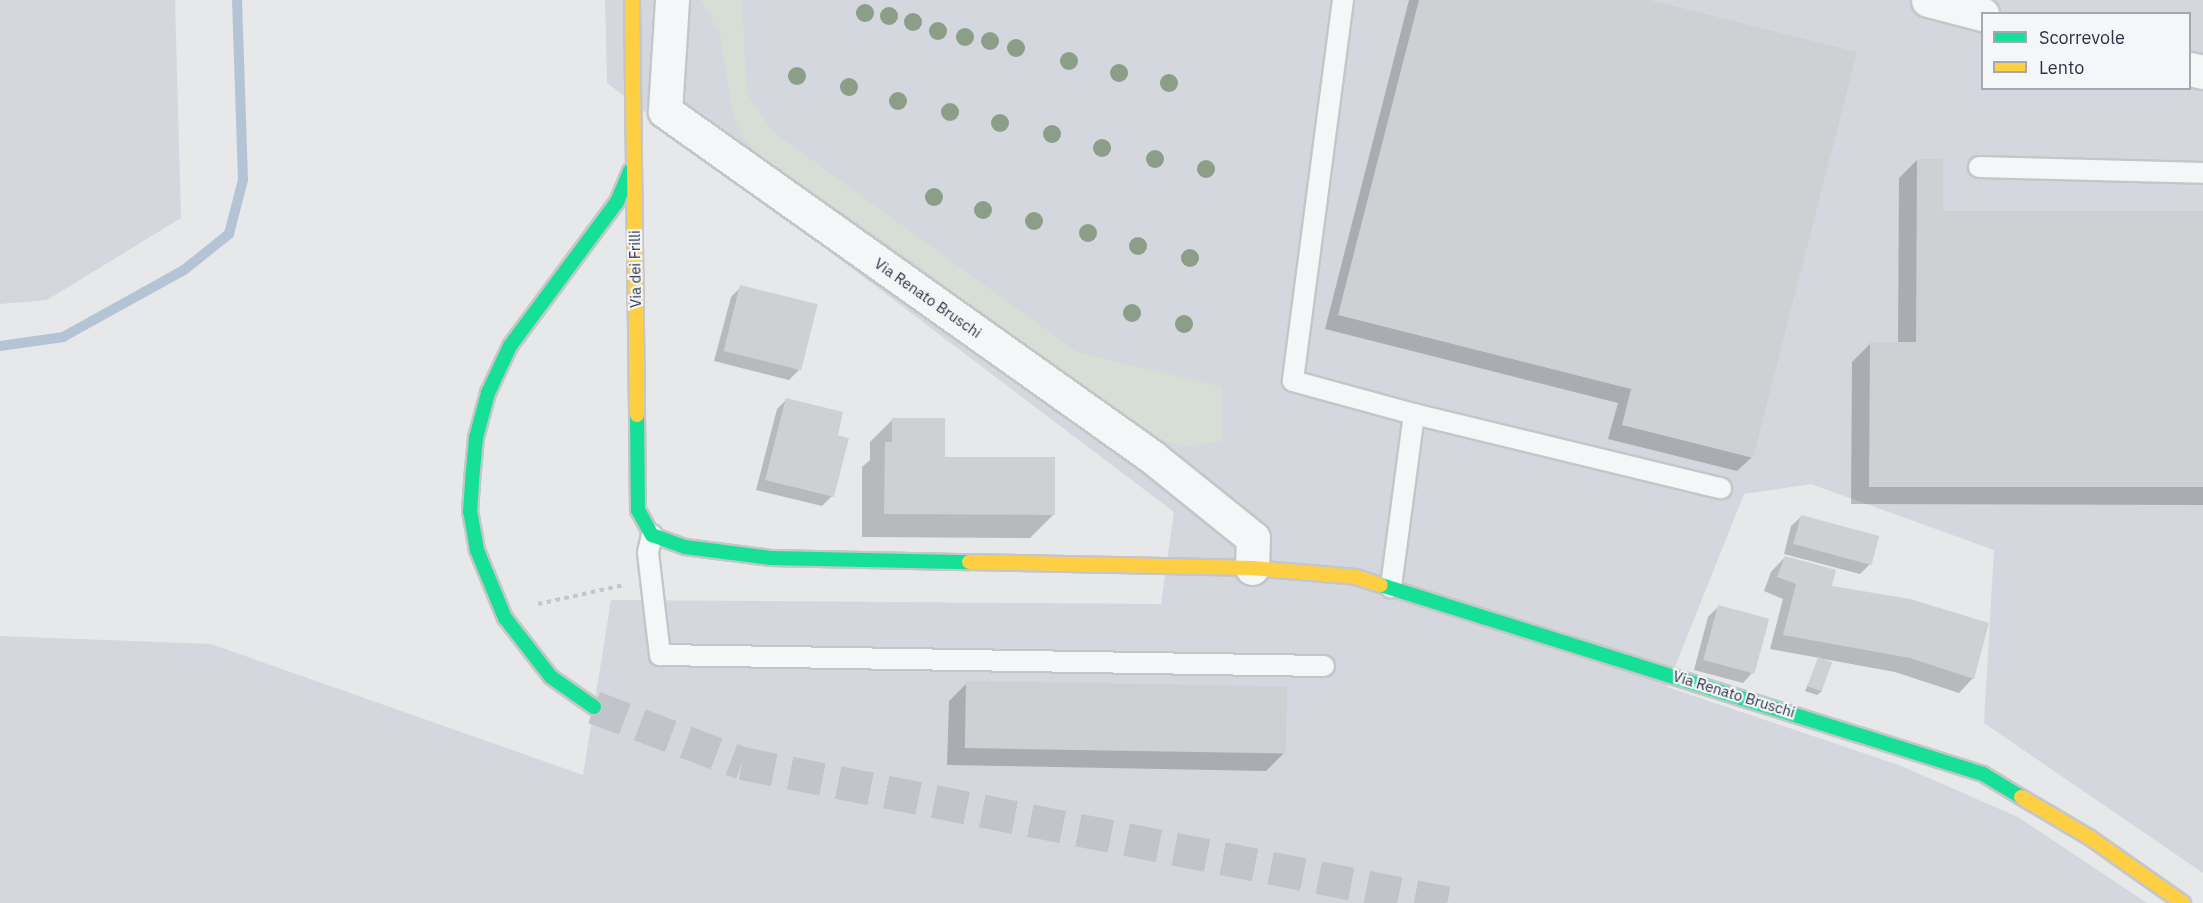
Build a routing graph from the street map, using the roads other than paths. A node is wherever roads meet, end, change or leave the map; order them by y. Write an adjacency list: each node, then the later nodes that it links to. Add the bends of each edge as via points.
1 (632, 0): 6 (street, Via dei Frilli)
2 (672, 0): 12 (street, Via Renato Bruschi, via 665,111 1151,456 1253,538)
3 (1343, 0): 9 (lane, via 1293,381)
4 (1929, 0): 5 (street)
5 (1981, 13)
6 (632, 154): 11 (street, Via dei Frilli, via 638,510); 15 (street, via 629,174 617,202 510,346 488,393 476,438 472,481 470,512 477,550 505,618 551,677)
7 (1979, 167): 8 (lane)
8 (2203, 173)
9 (1414, 414): 10 (lane); 13 (lane)
10 (1721, 488)
11 (651, 535): 12 (street, Via Renato Bruschi, via 685,547 771,558); 14 (lane, via 648,553 660,655)
12 (1252, 568): 13 (street, Via Renato Bruschi, via 1356,578)
13 (1391, 587): 16 (street, Via Renato Bruschi, via 1983,774 2020,792)
14 (1324, 666)
15 (594, 707)
16 (2183, 903)

